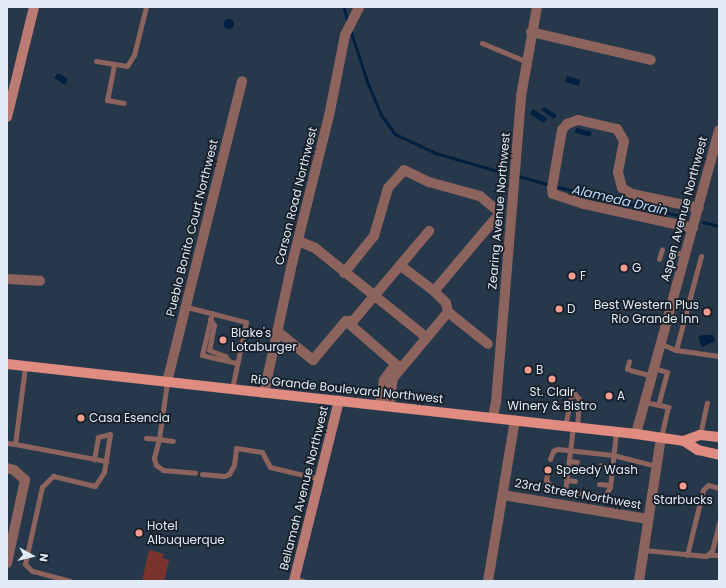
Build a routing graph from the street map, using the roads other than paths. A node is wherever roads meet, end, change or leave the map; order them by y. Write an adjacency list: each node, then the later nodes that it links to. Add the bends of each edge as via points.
1 (34, 7): 13 (street)
2 (146, 7): 10 (lane, via 134,55 127,66)
3 (537, 7): 5 (street, Zearing Avenue Northwest)
4 (357, 8): 18 (street, Carson Road Northwest, via 345,35 330,116)
5 (531, 32): 7 (street); 9 (street, Zearing Avenue Northwest)
6 (482, 43): 9 (lane)
7 (651, 60)
8 (96, 61): 10 (lane)
9 (525, 61): 55 (street, Zearing Avenue Northwest)
10 (114, 66): 12 (lane, via 107,100)
11 (242, 81): 30 (street, Pueblo Bonito Court Northwest)
12 (124, 104)
13 (7, 117)
14 (719, 130): 15 (street, Aspen Avenue Northwest)
15 (699, 208): 16 (street, Aspen Avenue Northwest); 16 (street, via 632,194 622,188 618,172 624,141 617,129 578,120 571,122 562,130 553,194 584,204)
16 (693, 228): 21 (street, Aspen Avenue Northwest)
17 (429, 231): 24 (street)
18 (298, 241): 25 (street, via 310,244); 34 (street, Carson Road Northwest)
19 (662, 249): 23 (lane)
20 (675, 252): 21 (lane)
21 (686, 255): 37 (street, Aspen Avenue Northwest)
22 (701, 256): 38 (lane)
23 (659, 259)
24 (401, 266): 28 (street); 29 (street)
25 (344, 273): 28 (street, via 374,236 388,188 404,170 429,182 480,196 500,213); 29 (street)
26 (7, 279): 27 (street)
27 (40, 281)
28 (434, 291): 31 (street, via 446,302)
29 (376, 296): 33 (street, via 354,321); 35 (street)
30 (187, 307): 32 (lane); 47 (street, Pueblo Bonito Court Northwest)
31 (448, 312): 35 (street); 36 (street)
32 (211, 316): 40 (lane, via 214,325 209,350 225,356); 40 (lane, via 202,355); 42 (lane, via 246,322)
33 (346, 321): 34 (street, via 313,360); 44 (street)
34 (278, 332): 49 (street, Carson Road Northwest)
35 (426, 337): 44 (street)
36 (488, 344)
37 (661, 344): 38 (lane); 46 (street, Aspen Avenue Northwest)
38 (676, 350): 39 (lane)
39 (719, 356)
40 (229, 361): 42 (lane)
41 (630, 361): 46 (lane, via 628,370)
42 (237, 363): 48 (lane)
43 (7, 364): 45 (main road, Rio Grande Boulevard Northwest)
44 (398, 366): 54 (street, via 384,380)
45 (25, 367): 47 (main road, Rio Grande Boulevard Northwest); 68 (lane)
46 (653, 372): 51 (street, Aspen Avenue Northwest); 53 (lane, via 667,372)
47 (167, 382): 48 (main road, Rio Grande Boulevard Northwest); 64 (lane)
48 (232, 389): 49 (main road, Rio Grande Boulevard Northwest)
49 (264, 393): 50 (main road, Rio Grande Boulevard Northwest)
50 (339, 401): 54 (main road, Rio Grande Boulevard Northwest); 84 (street, Bellamah Avenue Northwest)
51 (645, 402): 53 (lane); 59 (street, Aspen Avenue Northwest)
52 (707, 403): 60 (lane)
53 (658, 405): 62 (lane, via 668,407)
54 (385, 406): 55 (main road, Rio Grande Boulevard Northwest)
55 (493, 417): 56 (main road, Rio Grande Boulevard Northwest)
56 (515, 420): 57 (main road, Rio Grande Boulevard Northwest); 91 (street)
57 (572, 427): 57 (lane, via 579,399 575,394 571,397); 58 (main road, Rio Grande Boulevard Northwest); 69 (lane)
58 (616, 432): 59 (main road, Rio Grande Boulevard Northwest); 70 (lane)
59 (636, 434): 62 (main road, Rio Grande Boulevard Northwest)
60 (700, 435): 63 (main road, Rio Grande Boulevard Northwest); 66 (main road, Rio Grande Boulevard Northwest)
61 (146, 438): 64 (lane)
62 (661, 438): 66 (main road, Rio Grande Boulevard Northwest); 79 (street)
63 (719, 438)
64 (159, 440): 65 (lane); 81 (lane, via 154,458 156,465 163,470)
65 (173, 441)
66 (684, 441): 71 (main road, Rio Grande Boulevard Northwest, via 698,450)
67 (7, 443): 68 (lane)
68 (15, 444): 73 (lane)
69 (571, 450): 70 (lane); 72 (lane, via 553,451); 75 (lane)
70 (613, 455): 78 (lane); 79 (lane)
71 (719, 455)
72 (550, 459)
73 (94, 460): 74 (lane); 74 (lane, via 98,437 110,434)
74 (106, 461): 100 (lane, via 104,472 95,486 53,476 42,487 25,564 32,571)
75 (569, 461): 76 (lane); 85 (lane)
76 (577, 462)
77 (601, 465): 78 (lane)
78 (612, 466): 88 (lane)
79 (656, 466): 92 (street)
80 (7, 468): 98 (street, via 14,470 25,480)
81 (195, 473)
82 (202, 474): 84 (lane, via 229,474 234,464 236,448 262,452 270,467)
83 (547, 475): 90 (lane, via 549,487)
84 (320, 479): 99 (street, Bellamah Avenue Northwest)
85 (567, 480): 86 (lane); 90 (lane)
86 (575, 482)
87 (599, 484): 88 (lane)
88 (610, 484): 90 (lane, via 606,494 602,496)
89 (719, 488): 95 (lane, via 708,485 703,490)
90 (565, 491)
91 (503, 495): 92 (street, 23rd Street Northwest); 101 (street)
92 (648, 519): 94 (street)
93 (719, 523): 96 (lane)
94 (644, 550): 95 (lane); 102 (street)
95 (687, 555): 96 (lane)
96 (710, 555): 97 (lane)
97 (719, 555)
98 (7, 563)
99 (297, 580)
100 (70, 581)
101 (488, 581)
102 (639, 581)

